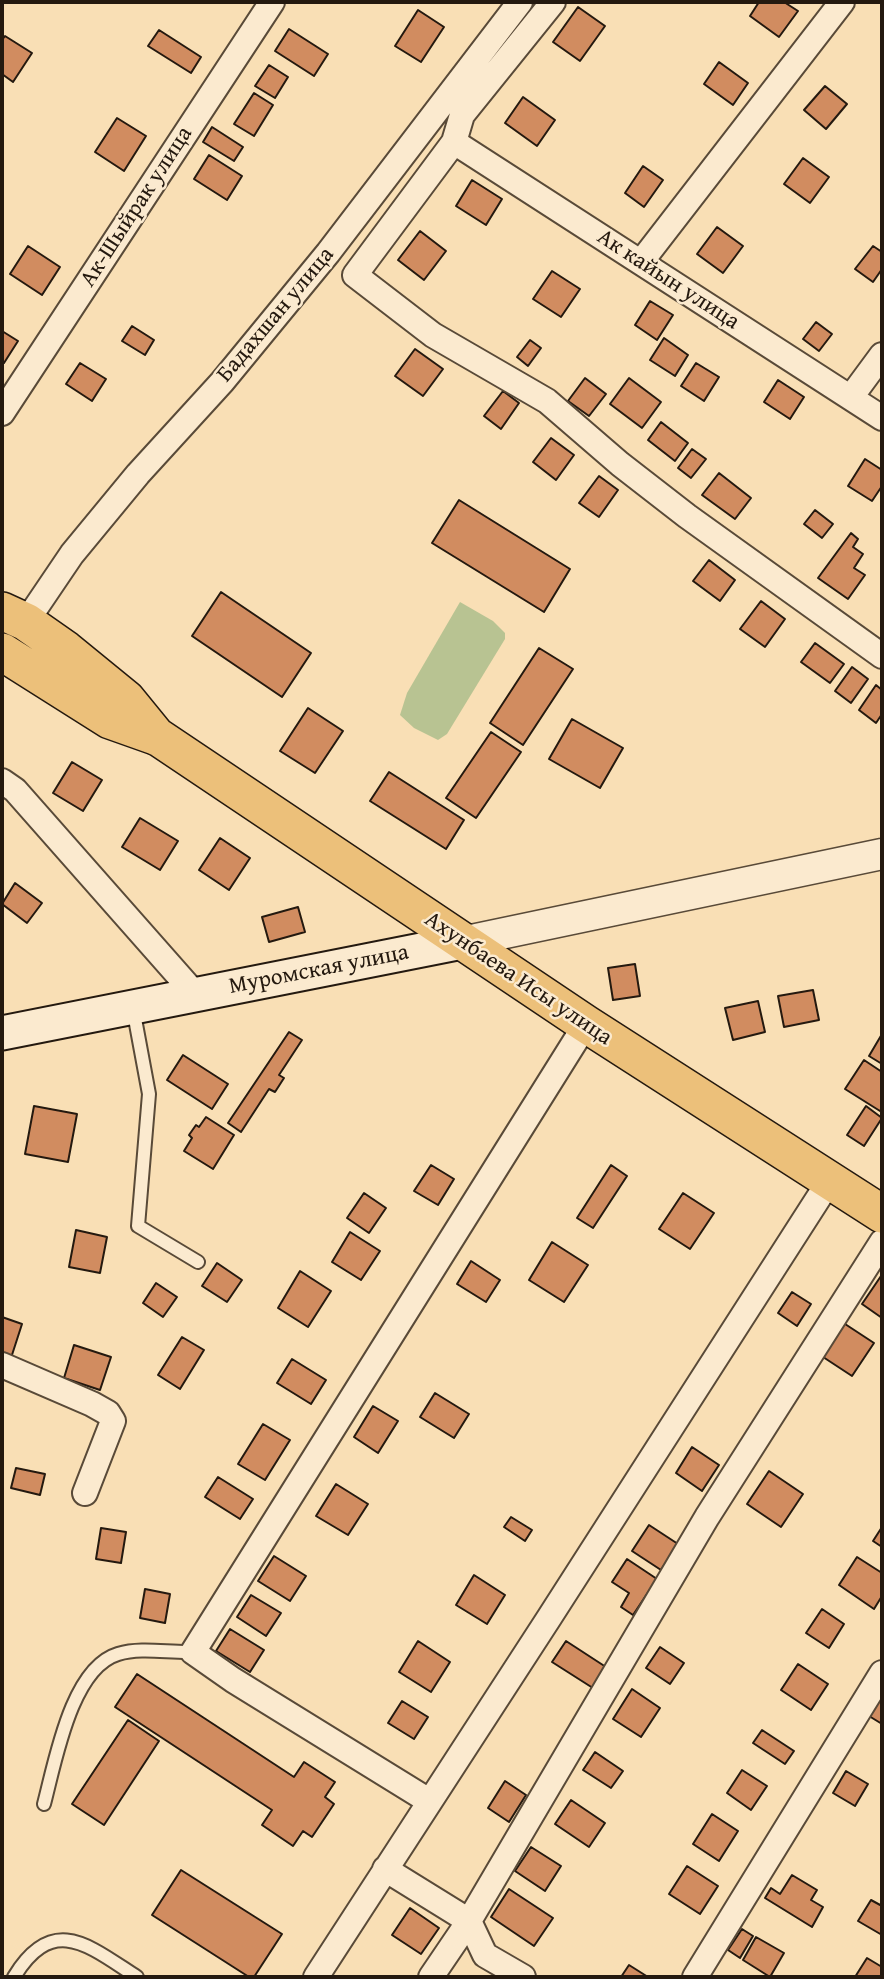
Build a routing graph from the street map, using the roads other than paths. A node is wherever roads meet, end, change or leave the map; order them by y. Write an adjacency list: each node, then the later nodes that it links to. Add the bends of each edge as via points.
1 (272, 2): 9 (street, Ак-Шыйрак улица)
2 (520, 2): 11 (street, Бадахшан улица, via 328,253 222,382)
3 (553, 2): 5 (street, via 462,115)
4 (842, 2): 6 (street)
5 (454, 142): 6 (street, Ак кайын улица); 13 (street, via 355,275 433,335 547,401 687,516)
6 (641, 262): 8 (street, Ак кайын улица)
7 (882, 355): 8 (street)
8 (850, 397): 10 (street, Ак кайын улица)
9 (2, 413)
10 (882, 418)
11 (14, 617): 14 (main road, Ахунбаева Исы улица, via 66,650 127,699)
12 (2, 652): 14 (main road, Ахунбаева Исы улица, via 110,720)
13 (882, 656)
14 (158, 737): 17 (main road, Ахунбаева Исы улица)
15 (2, 781): 18 (street, via 15,790)
16 (882, 854): 17 (street, Муромская улица)
17 (462, 942): 18 (main road, Муромская улица); 20 (main road, Ахунбаева Исы улица)
18 (195, 995): 19 (main road, Муромская улица)
19 (133, 1007): 21 (main road, Муромская улица); 25 (lane, via 149,1094 138,1226)
20 (586, 1024): 22 (main road, Ахунбаева Исы улица); 28 (street)
21 (2, 1033)
22 (830, 1180): 23 (main road, Ахунбаева Исы улица); 30 (street)
23 (882, 1214)
24 (882, 1242): 33 (street, via 707,1517)
25 (198, 1262)
26 (2, 1365): 27 (street, via 108,1413 113,1421)
27 (85, 1493)
28 (193, 1652): 30 (street); 31 (lane, via 151,1650 116,1655 92,1670 67,1717)
29 (882, 1673): 39 (street)
30 (429, 1801): 32 (street)
31 (44, 1804)
32 (386, 1869): 33 (street); 36 (street)
33 (469, 1922): 37 (street); 38 (street, via 485,1955)
34 (14, 1977): 35 (lane, via 39,1947 58,1939 80,1943)
35 (137, 1977)
36 (316, 1977)
37 (431, 1977)
38 (523, 1977)
39 (695, 1977)

